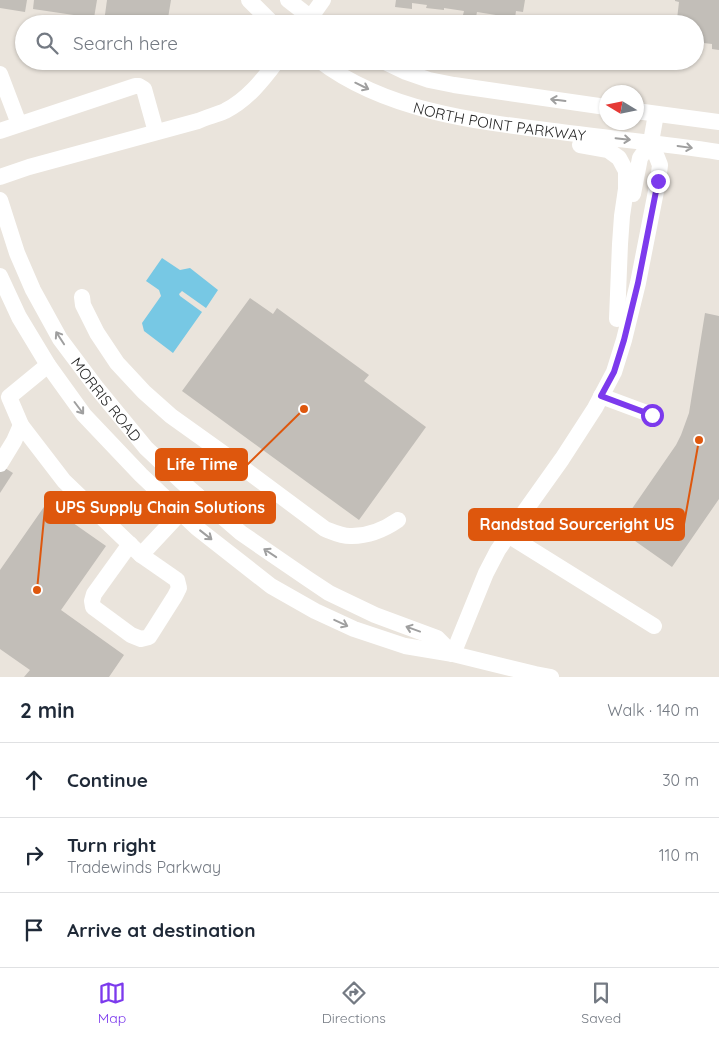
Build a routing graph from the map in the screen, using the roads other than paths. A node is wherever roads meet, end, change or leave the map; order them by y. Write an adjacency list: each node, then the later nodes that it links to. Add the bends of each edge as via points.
1 (248, 0): 4 (street)
2 (288, 0): 5 (street)
3 (323, 0): 6 (street)
4 (264, 15)
5 (304, 15)
6 (316, 15)
7 (270, 70): 18 (street, via 256,88 225,111)
8 (332, 70): 16 (street, NORTH POINT PARKWAY, one-way to 16, via 365,88 408,105)
9 (402, 70): 11 (street, NORTH POINT PARKWAY, one-way to 9, via 454,85)
10 (0, 74): 15 (street)
11 (599, 106)
12 (644, 112): 13 (street)
13 (656, 114): 14 (street); 19 (street)
14 (719, 122)
15 (19, 124): 17 (street); 18 (street, via 139,86 144,89)
16 (510, 126): 19 (street, NORTH POINT PARKWAY, one-way to 19); 25 (street, via 519,135 608,150 619,158 626,171 626,189)
17 (0, 131)
18 (156, 132): 21 (street)
19 (651, 142): 20 (street, NORTH POINT PARKWAY, one-way to 20); 25 (street, via 640,158); 27 (street, via 660,165 658,181 624,340 614,372)
20 (719, 152)
21 (0, 177)
22 (0, 200): 32 (street, MORRIS ROAD, one-way to 22, via 146,448 60,339 20,260)
23 (0, 276): 26 (street, MORRIS ROAD, via 19,317)
24 (82, 297): 34 (street, via 97,333 117,363 144,392 171,416 325,529 352,536 389,526)
25 (617, 319): 27 (street)
26 (48, 365): 28 (street); 33 (street, MORRIS ROAD, one-way to 33, via 84,414)
27 (604, 389): 29 (street); 35 (street, via 562,459)
28 (5, 394): 30 (street)
29 (652, 415)
30 (21, 425): 31 (street); 36 (street, via 64,481)
31 (0, 464)
32 (197, 495): 33 (street); 38 (street, MORRIS ROAD, one-way to 32, via 437,638 328,593 242,534)
33 (181, 513): 36 (street); 38 (street, MORRIS ROAD, one-way to 38, via 271,586 315,611 354,629 405,646)
34 (398, 520)
35 (508, 535): 37 (street); 38 (street, via 486,573)
36 (136, 550): 36 (street, via 177,580 180,588 149,637 141,639 93,608 92,601 94,594)
37 (654, 626)
38 (453, 654): 39 (street, MORRIS ROAD)
39 (551, 677)

